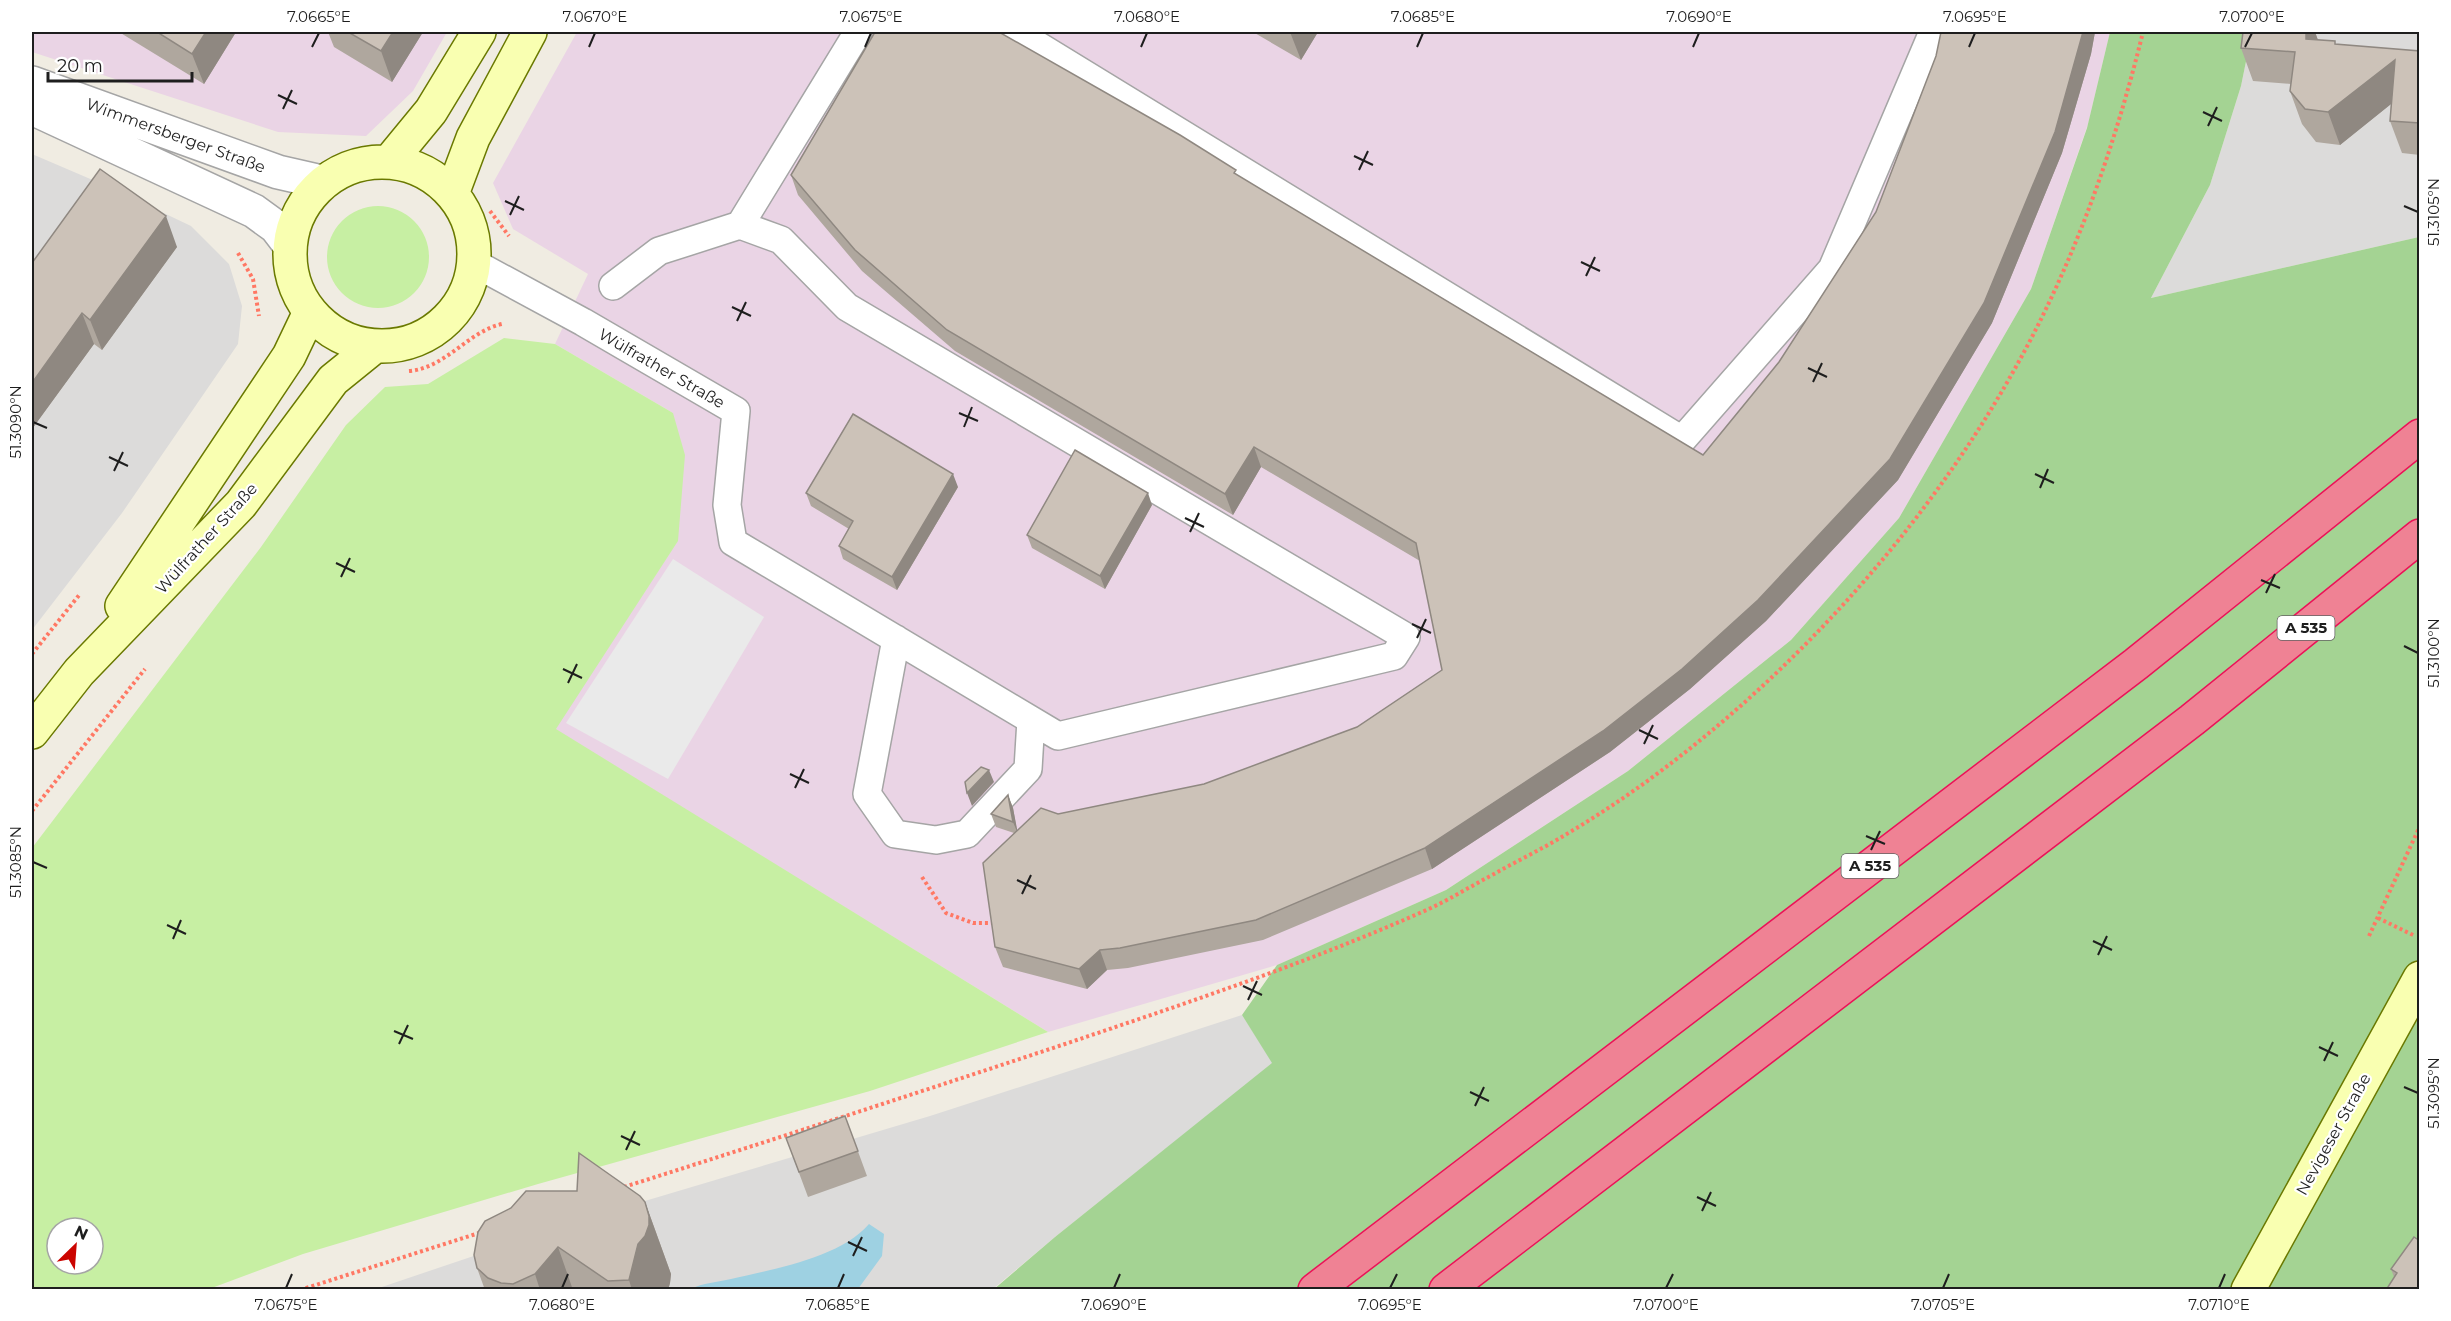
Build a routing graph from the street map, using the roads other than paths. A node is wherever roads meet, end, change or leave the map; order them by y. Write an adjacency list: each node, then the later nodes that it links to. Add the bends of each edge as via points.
1 (479, 32): 7 (main road, via 431,111)
2 (530, 32): 9 (main road, via 473,138)
3 (858, 32): 10 (lane)
4 (1016, 32): 5 (lane, via 1682,440 1832,269)
5 (1933, 32)
6 (32, 87): 8 (street, Wimmersberger Straße, via 278,172); 11 (street, Wimmersberger Straße, via 254,211 276,227)
7 (389, 162): 8 (main road, via 353,164); 9 (main road, via 425,172)
8 (322, 182): 11 (main road, via 297,210)
9 (452, 194): 12 (main road, via 472,225)
10 (740, 225): 13 (lane, via 659,251); 20 (lane, via 781,240 847,307 1406,637 1394,656 1058,736)
11 (289, 244): 14 (main road, via 291,282)
12 (474, 263): 15 (main road, via 466,297 440,326 410,344); 18 (lane, Wülfrather Straße, via 736,411 727,505 733,542)
13 (613, 286)
14 (310, 312): 15 (main road, via 338,337); 19 (main road, Wülfrather Straße, via 289,356)
15 (375, 346): 19 (main road, Wülfrather Straße, via 333,380 241,504)
16 (2420, 435): 23 (highway, A 535, via 2136,664)
17 (2420, 536): 24 (highway, A 535, via 2192,720)
18 (896, 639): 20 (lane); 20 (lane, via 867,794 895,834 936,840 967,834 1028,769)
19 (79, 672): 21 (main road, Wülfrather Straße)
20 (1031, 720)
21 (32, 732)
22 (2420, 978): 25 (main road, Nevigeser Straße)
23 (1315, 1290)
24 (1446, 1290)
25 (2248, 1290)

